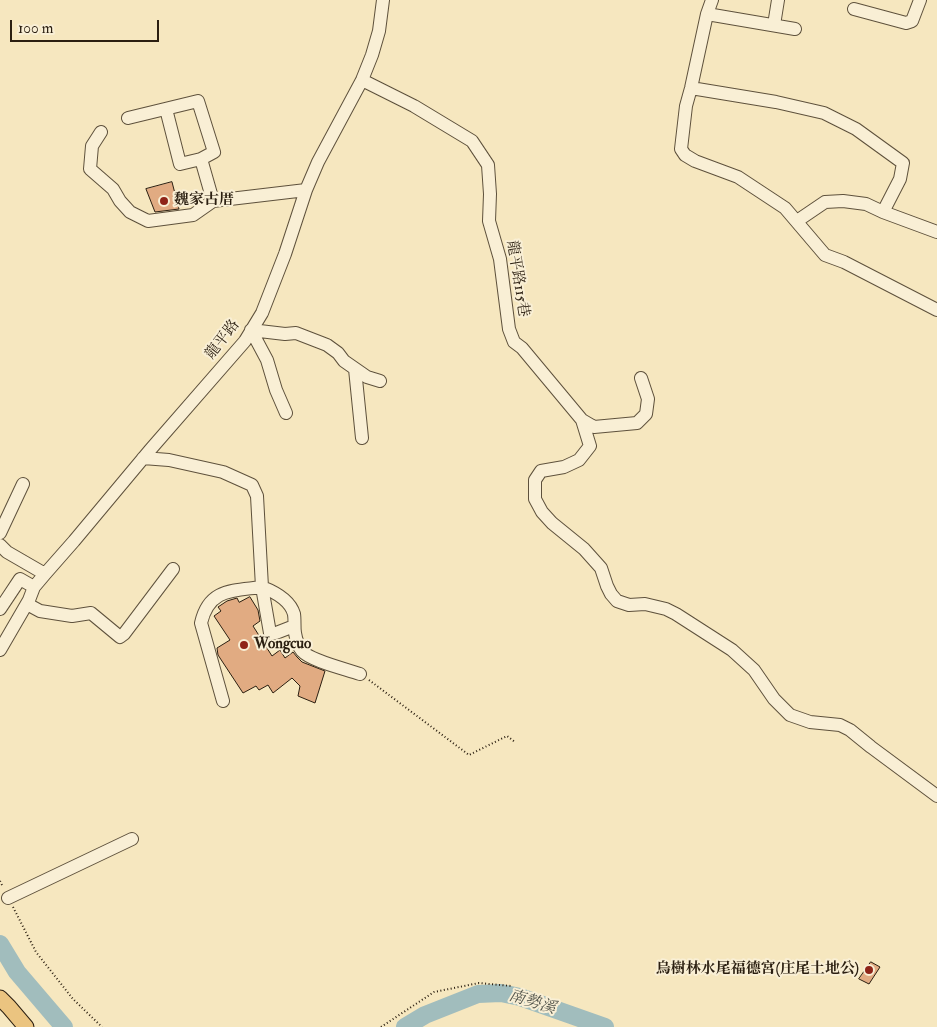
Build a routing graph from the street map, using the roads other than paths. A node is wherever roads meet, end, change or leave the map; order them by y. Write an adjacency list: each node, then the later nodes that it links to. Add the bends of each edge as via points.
1 (383, 0): 9 (street, 龍平路, via 379,31)
2 (712, 0): 6 (street)
3 (778, 0): 7 (street)
4 (920, 0): 5 (street, via 912,21 906,23)
5 (854, 9)
6 (707, 14): 7 (street); 10 (street)
7 (774, 25): 8 (street)
8 (795, 28)
9 (362, 80): 15 (street, 龍平路); 26 (street, 龍平路115巷, via 472,141 488,165 489,221 500,259 509,329 514,342)
10 (691, 88): 17 (street, via 824,113 856,129 903,163 900,179); 18 (street, via 681,149 685,155 738,177 785,208)
11 (166, 109): 12 (street); 14 (street, via 180,164); 14 (street, via 198,101 214,152)
12 (128, 118)
13 (102, 132): 16 (street, via 92,146 90,169 113,189 130,212 148,221 186,216 193,215)
14 (201, 159): 16 (street)
15 (306, 190): 16 (street); 21 (street, 龍平路, via 262,313)
16 (213, 201)
17 (883, 212): 18 (street, via 866,204 825,202); 19 (street)
18 (797, 221): 20 (street, via 825,255)
19 (937, 232)
20 (937, 310)
21 (251, 330): 22 (street, via 296,333 327,346); 25 (street, via 268,360); 28 (street, 龍平路, via 245,341)
22 (355, 369): 24 (street); 27 (street)
23 (641, 378): 26 (street, via 648,399 646,414 637,423 594,427)
24 (380, 381)
25 (286, 413)
26 (582, 420): 42 (street, via 590,446 578,460 564,467 540,470 535,480 535,499 552,523 601,568 617,601 666,608 676,614 732,650 754,670 790,715 850,730)
27 (362, 438)
28 (143, 458): 33 (street, 龍平路); 35 (street, via 169,460 223,472 252,486 257,496)
29 (23, 484): 30 (street)
30 (0, 533)
31 (0, 545): 33 (street)
32 (173, 569): 36 (street, via 120,637 91,613 72,616 40,611)
33 (45, 574): 34 (street, 龍平路)
34 (34, 587): 36 (street, 龍平路); 37 (street, via 20,579)
35 (262, 587): 38 (street, via 288,602 294,613); 38 (street, via 270,633); 41 (street, via 228,591 213,598 203,616 201,623)
36 (26, 604): 39 (street, 龍平路)
37 (0, 610)
38 (294, 626): 40 (street, via 296,640 309,657)
39 (0, 650)
40 (360, 674)
41 (224, 701)
42 (937, 796)
43 (132, 839): 44 (street)
44 (8, 898)
45 (0, 999): 46 (main road)
46 (26, 1027)

